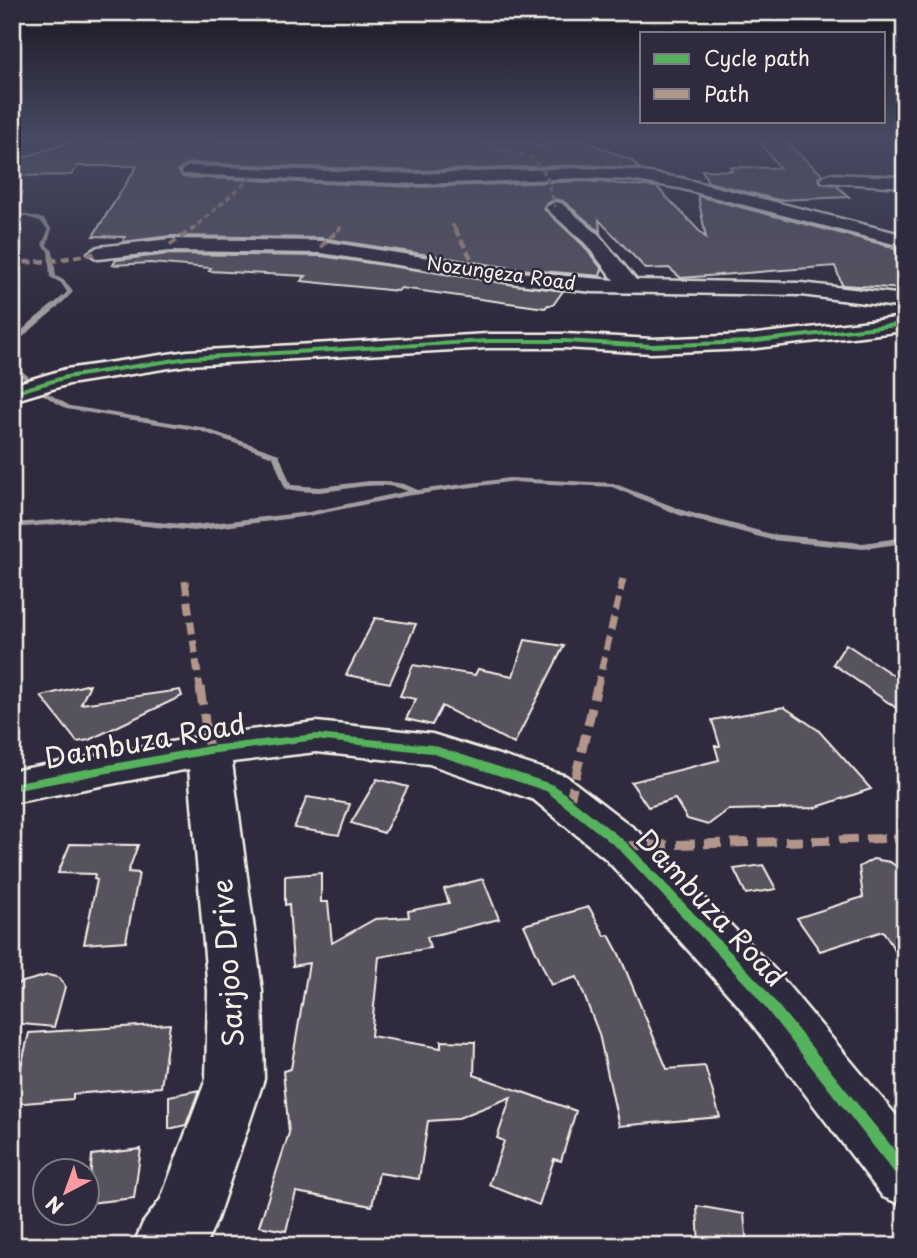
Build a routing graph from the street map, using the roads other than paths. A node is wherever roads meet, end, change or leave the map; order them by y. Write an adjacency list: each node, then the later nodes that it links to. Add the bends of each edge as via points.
1 (745, 200): 3 (street)
2 (555, 207): 5 (street, via 592,239)
3 (905, 241)
4 (97, 253): 5 (street, Nozungeza Road, via 170,245 321,247 518,278)
5 (630, 287): 6 (street, Nozungeza Road, via 801,289)
6 (905, 302)
7 (905, 324): 8 (street, via 748,342 652,346 488,341 188,358 66,377)
8 (12, 393)
9 (209, 750): 10 (street, Dambuza Road); 11 (street, Dambuza Road, via 316,737 432,749 550,788 623,846 757,987); 12 (street, Sarjoo Drive, via 235,991 235,1080 185,1219)
10 (12, 787)
11 (905, 1175)
12 (166, 1246)

